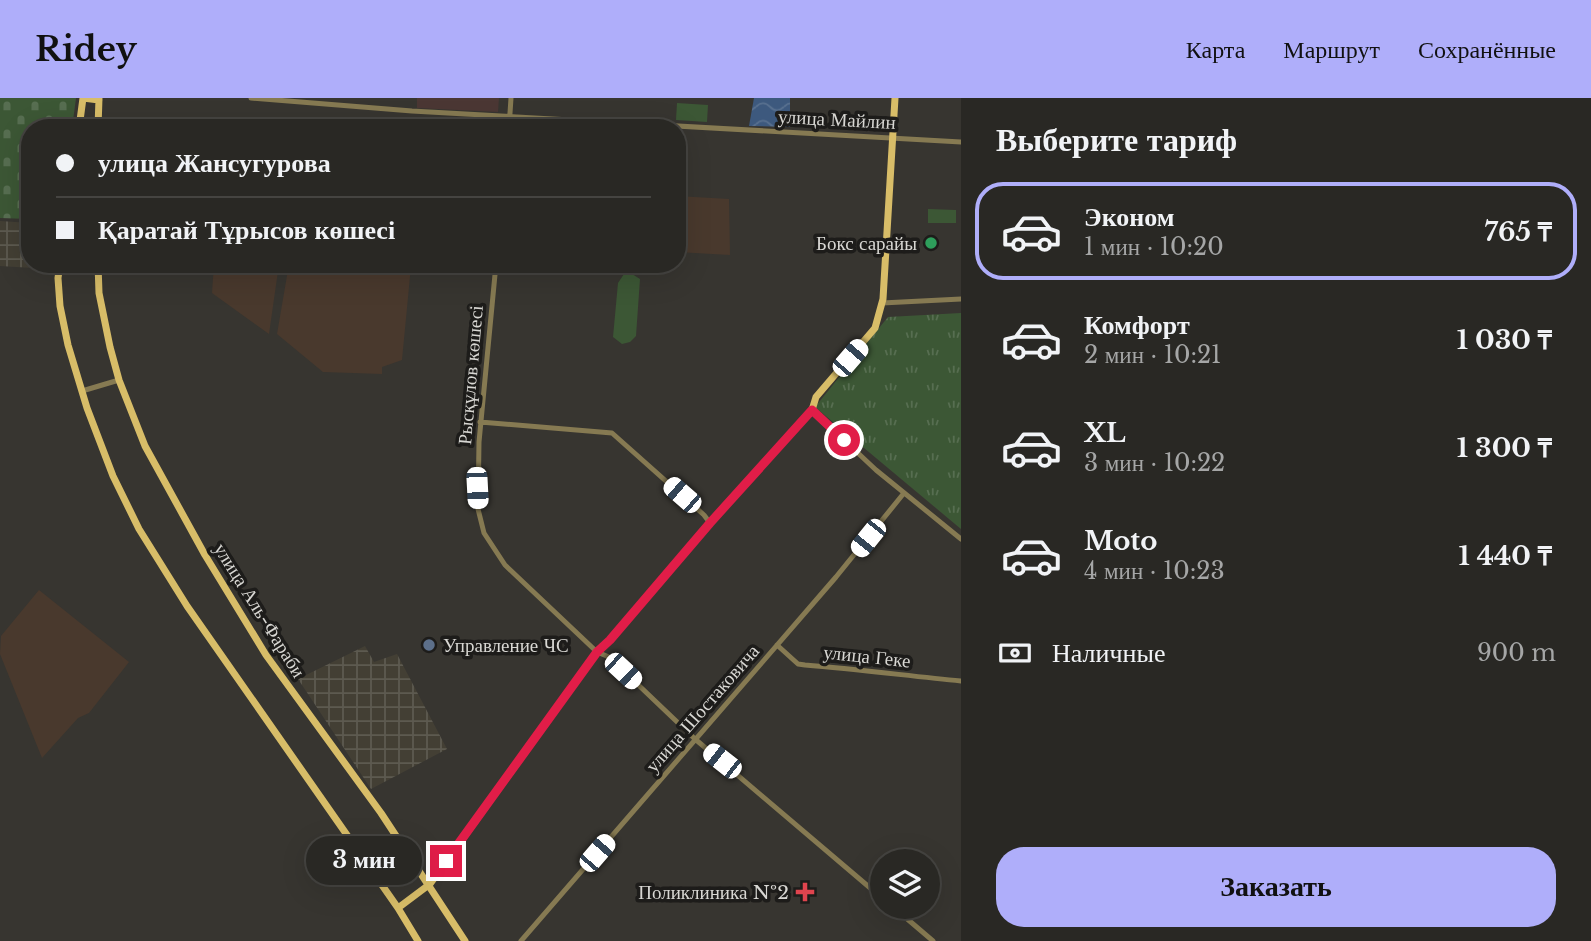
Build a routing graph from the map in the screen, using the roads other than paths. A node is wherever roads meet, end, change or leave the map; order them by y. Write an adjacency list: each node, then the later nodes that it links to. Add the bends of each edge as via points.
1 (83, 98): 5 (main road); 7 (main road)
2 (251, 98): 6 (street, улица Майлин)
3 (511, 98): 6 (street)
4 (895, 98): 12 (main road)
5 (99, 99): 8 (main road)
6 (510, 115): 9 (street); 10 (street, улица Майлин)
7 (80, 119)
8 (99, 119)
9 (510, 119)
10 (580, 119)
11 (686, 125): 12 (street, улица Майлин)
12 (893, 137): 13 (street, улица Майлин); 18 (main road)
13 (961, 142)
14 (59, 273): 20 (main road, via 60,306)
15 (98, 273): 19 (main road, улица Аль-Фараби)
16 (495, 273): 22 (street, Рысқұлов көшесі)
17 (961, 299): 18 (street)
18 (882, 303): 21 (main road, via 875,328 816,397)
19 (119, 380): 20 (street); 30 (main road, улица Аль-Фараби, via 145,446 259,643)
20 (82, 391): 32 (main road, via 113,476 139,529 187,606)
21 (812, 410): 23 (street); 24 (main road)
22 (480, 422): 24 (street, via 612,433); 27 (street, Рысқұлов көшесі, via 477,488 484,533 515,576)
23 (904, 493): 25 (street); 26 (street, улица Шостаковича)
24 (710, 523): 27 (main road)
25 (961, 539)
26 (777, 645): 28 (street, улица Геке, via 805,666); 29 (street, улица Шостаковича)
27 (597, 652): 29 (street, Рысқұлов көшесі, via 609,657); 30 (main road)
28 (961, 681)
29 (695, 739): 31 (street, Рысқұлов көшесі); 36 (street, улица Шостаковича)
30 (430, 884): 32 (main road); 35 (main road, улица Аль-Фараби)
31 (870, 888)
32 (398, 908): 34 (main road)
33 (907, 919): 37 (street)
34 (418, 941)
35 (465, 941)
36 (521, 941)
37 (933, 941)

